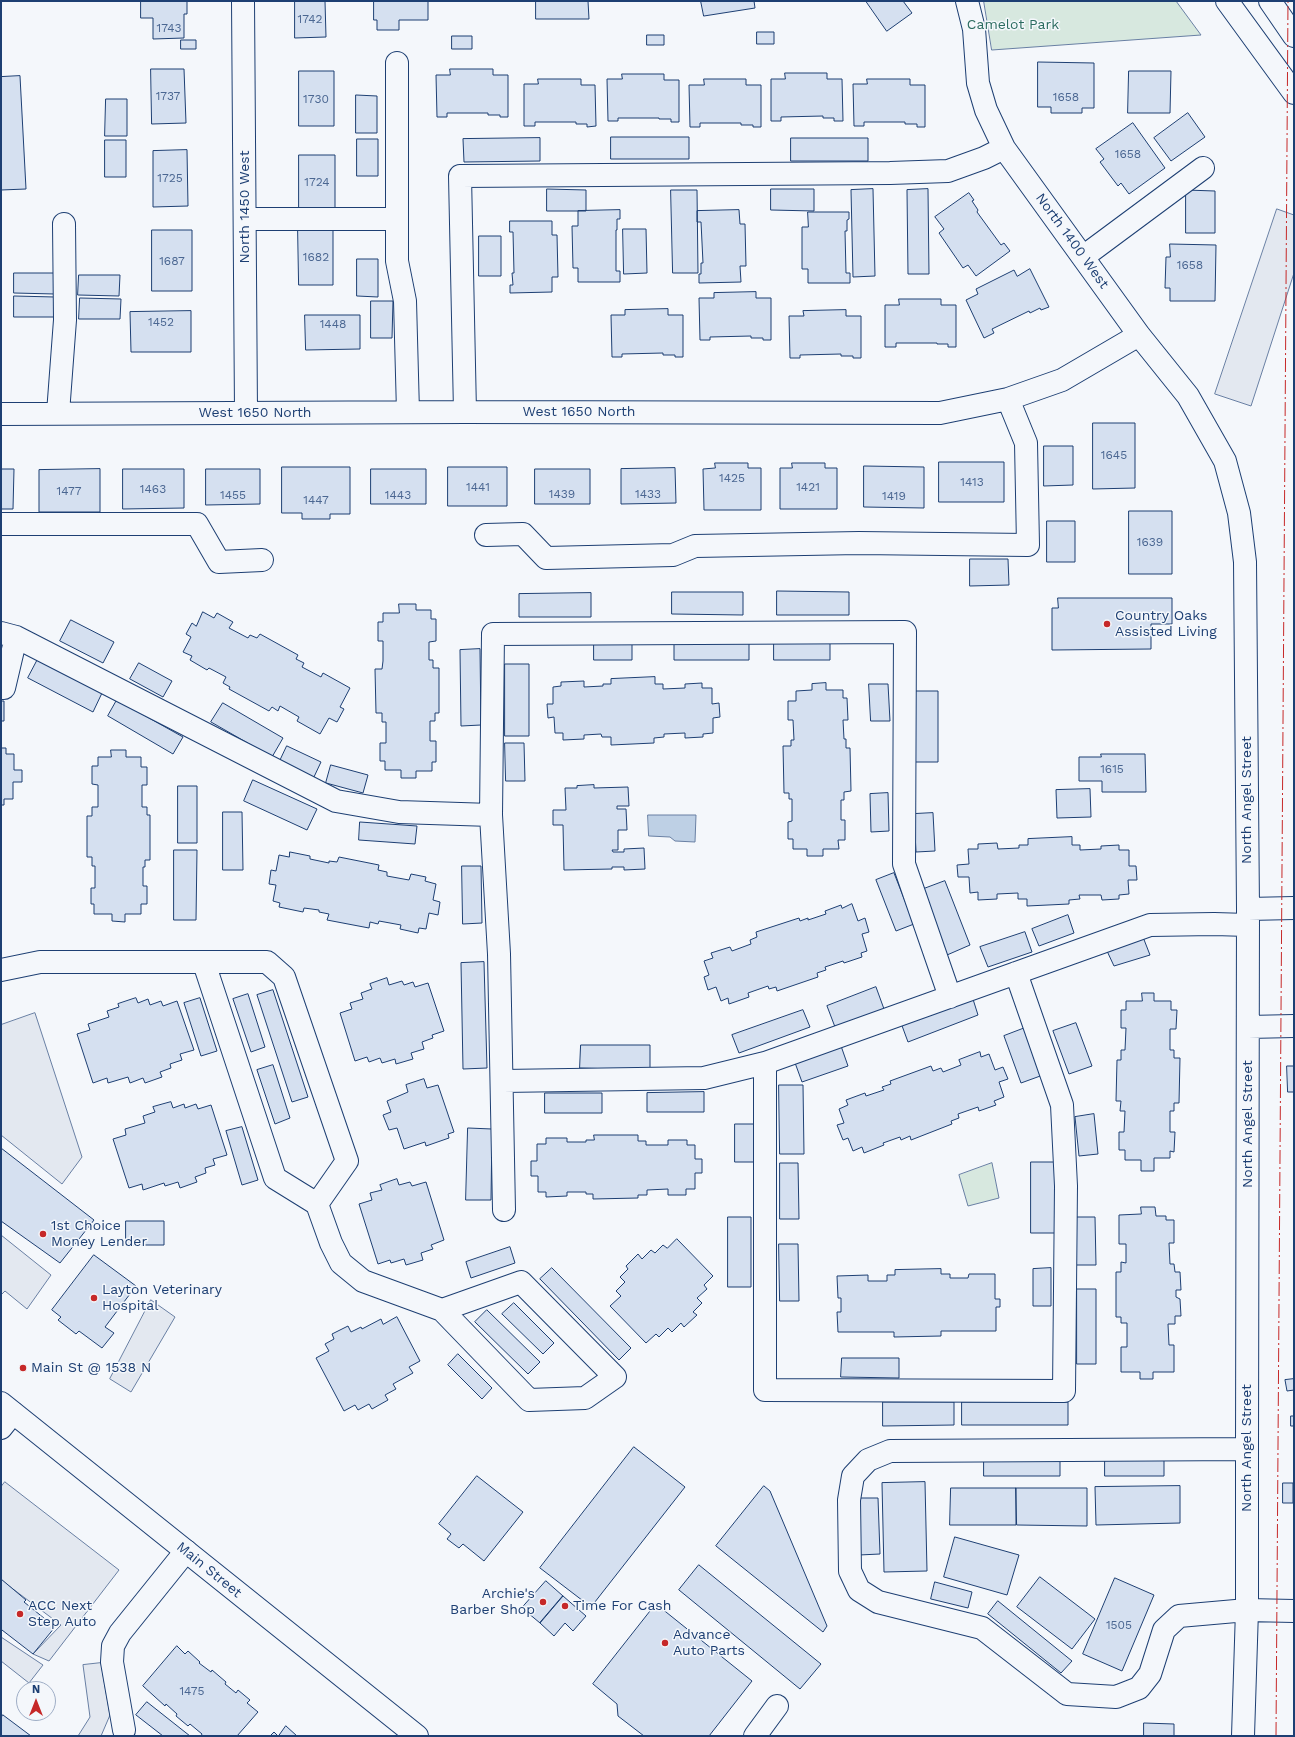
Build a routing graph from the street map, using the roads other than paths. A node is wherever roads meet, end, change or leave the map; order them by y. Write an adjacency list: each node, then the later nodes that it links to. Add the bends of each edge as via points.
1 (243, 1): 11 (main road, North 1450 West)
2 (967, 1): 8 (main road, North 1400 West, via 974,28 978,83 986,110)
3 (1227, 1): 7 (main road)
4 (1270, 1): 5 (main road)
5 (1294, 36)
6 (397, 63): 10 (main road)
7 (1294, 93)
8 (1004, 148): 13 (main road, North 1400 West); 18 (main road, via 948,171 460,176)
9 (1203, 168): 13 (main road)
10 (397, 219): 11 (main road); 17 (main road, via 397,261 405,301)
11 (246, 220): 16 (main road, North 1450 West)
12 (64, 224): 19 (main road, via 65,320)
13 (1083, 257): 14 (main road, North 1400 West)
14 (1140, 335): 15 (main road, West 1650 North, via 1062,380); 21 (main road, North 1400 West, via 1188,396)
15 (1008, 399): 18 (main road, West 1650 North, via 940,413); 23 (main road, via 1026,443 1028,545 859,543 695,546 673,555 546,558 523,534)
16 (246, 412): 17 (main road, West 1650 North); 19 (main road, West 1650 North)
17 (408, 412): 18 (main road, West 1650 North)
18 (465, 412)
19 (58, 413): 20 (main road, West 1650 North)
20 (1, 414)
21 (1226, 461): 29 (main road, North Angel Street, via 1239,513 1245,562)
22 (1, 524): 24 (main road, via 197,524 218,562)
23 (486, 535)
24 (262, 560)
25 (9, 635): 26 (main road, via 4,688); 27 (main road, via 336,801 399,812)
26 (1, 688)
27 (491, 815): 33 (main road, via 493,634 905,632 904,864); 37 (main road)
28 (1294, 908): 29 (main road)
29 (1248, 917): 32 (main road, via 1214,924 1150,925); 35 (main road, North Angel Street)
30 (204, 963): 31 (main road, via 40,962); 38 (main road, via 275,1178); 38 (main road, via 267,962 284,977 347,1161)
31 (1, 970)
32 (1016, 973): 33 (main road); 36 (main road, via 1062,1105 1066,1186 1064,1391 765,1390)
33 (950, 997): 36 (main road)
34 (1294, 1026): 35 (main road)
35 (1248, 1028): 42 (main road, North Angel Street)
36 (765, 1063): 37 (main road, via 704,1078)
37 (503, 1081): 39 (main road)
38 (317, 1204): 40 (main road, via 341,1263 363,1281)
39 (504, 1210)
40 (442, 1310): 40 (main road, via 521,1282 615,1377 585,1398 529,1400)
41 (5, 1415): 43 (main road, Main Street)
42 (1247, 1449): 44 (main road, North Angel Street); 44 (main road, via 890,1451 868,1460 853,1476 849,1500 850,1572 859,1590 878,1602 982,1628 1067,1694 1116,1697 1139,1688 1150,1674 1164,1630 1179,1616)
43 (186, 1551): 47 (main road, via 120,1633 113,1646 112,1662); 48 (main road, Main Street)
44 (1247, 1610): 45 (main road); 50 (main road, North Angel Street)
45 (1294, 1611)
46 (778, 1706): 49 (main road)
47 (124, 1730)
48 (417, 1736)
49 (755, 1736)
50 (1243, 1736)

